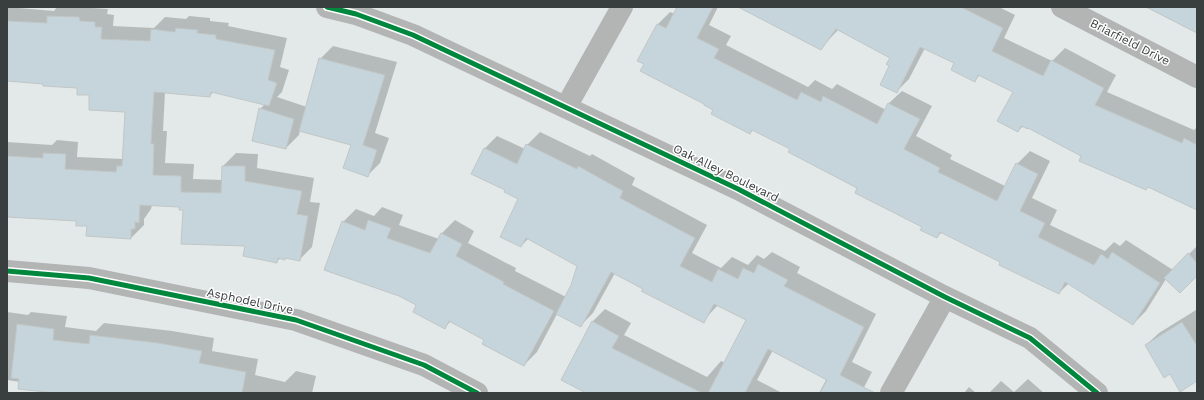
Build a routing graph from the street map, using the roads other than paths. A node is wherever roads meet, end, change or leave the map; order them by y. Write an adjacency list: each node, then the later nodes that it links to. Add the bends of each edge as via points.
1 (327, 7): 5 (street, Oak Alley Boulevard, via 356,14 413,35)
2 (622, 7): 5 (street)
3 (1062, 7): 4 (street, Briarfield Drive)
4 (1197, 77)
5 (566, 107): 7 (street, Oak Alley Boulevard, via 738,189)
6 (7, 271): 8 (street, Asphodel Drive, via 89,278 296,320 424,365)
7 (945, 297): 9 (street); 10 (street, Oak Alley Boulevard, via 1030,338)
8 (477, 393)
9 (891, 393)
10 (1097, 393)

